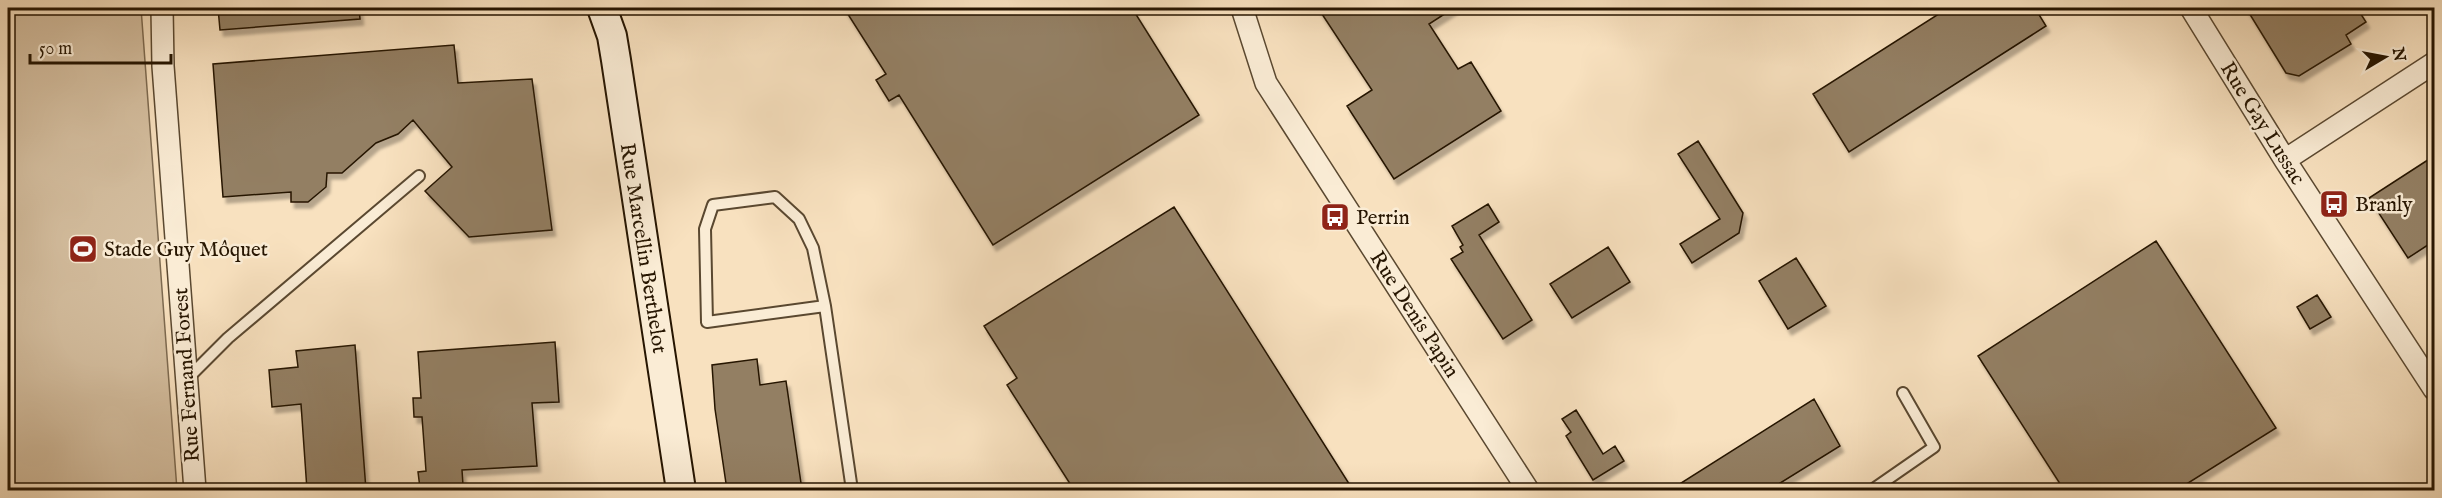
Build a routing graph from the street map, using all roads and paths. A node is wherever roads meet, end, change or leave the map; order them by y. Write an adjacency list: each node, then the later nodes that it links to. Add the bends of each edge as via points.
1 (162, 8): 9 (street, Rue Fernand Forest)
2 (602, 8): 13 (street, Rue Marcellin Berthelot, via 616,60)
3 (1242, 8): 15 (street, Rue Denis Papin, via 1266,83)
4 (2191, 8): 6 (street, Rue Gay Lussac)
5 (2434, 63): 6 (street)
6 (2285, 160): 10 (street, Rue Gay Lussac)
7 (419, 176): 9 (lane, via 228,338)
8 (825, 306): 8 (lane, via 813,248 799,219 774,197 713,205 705,229 707,322); 14 (lane)
9 (186, 380): 12 (street, Rue Fernand Forest)
10 (2434, 389)
11 (1903, 393): 16 (lane, via 1934,447)
12 (195, 490)
13 (681, 490)
14 (852, 490)
15 (1528, 490)
16 (1872, 490)

